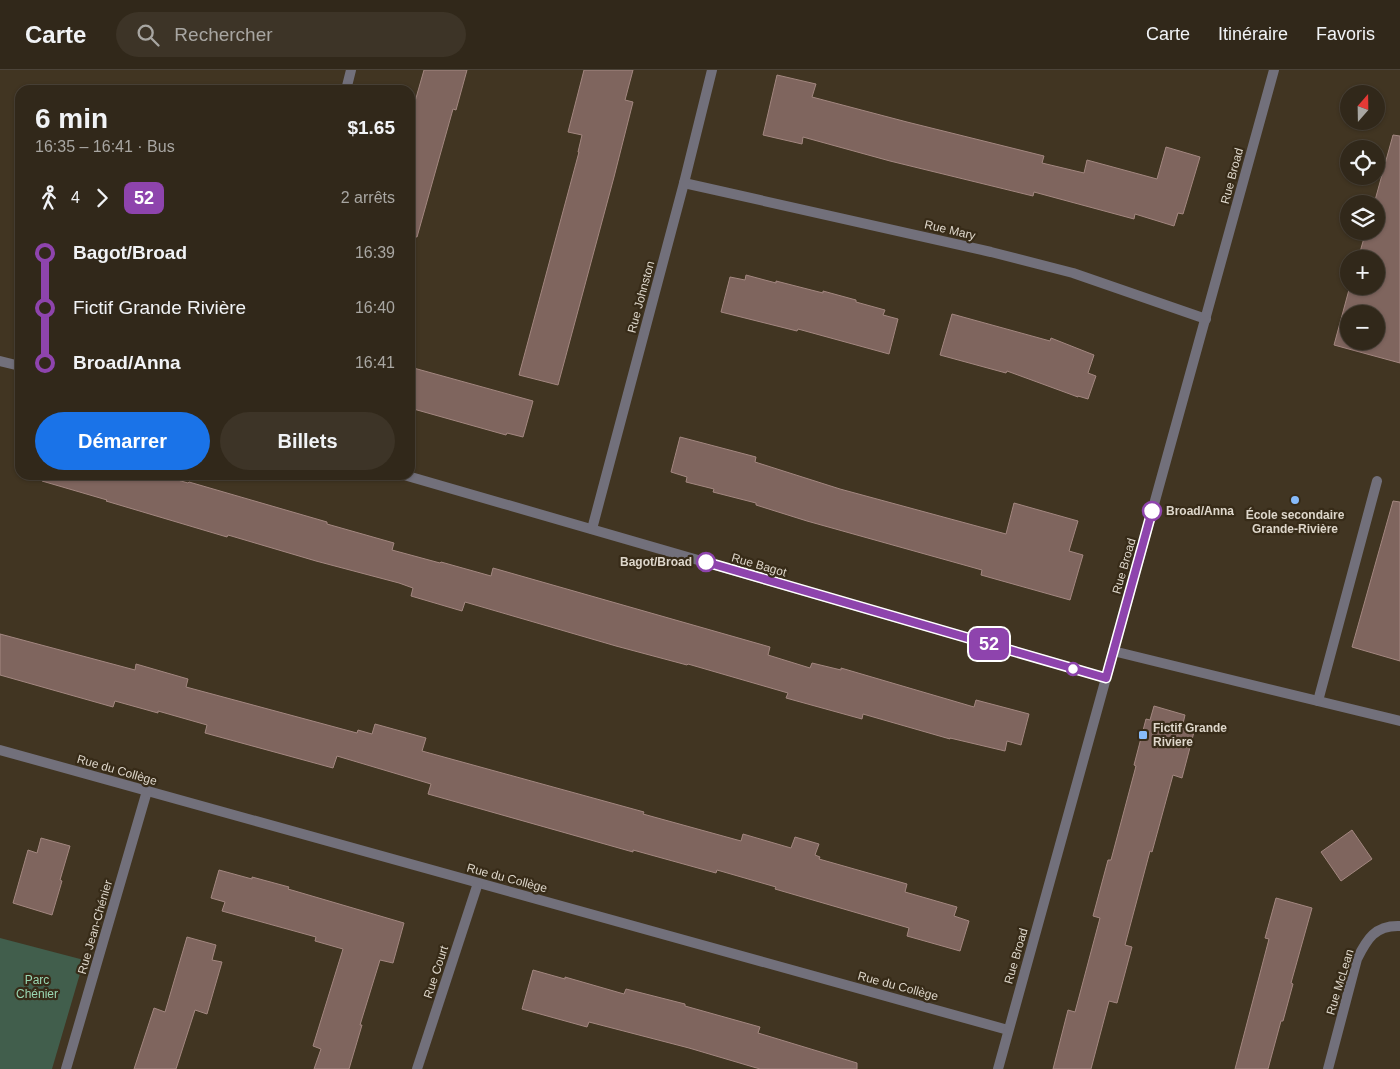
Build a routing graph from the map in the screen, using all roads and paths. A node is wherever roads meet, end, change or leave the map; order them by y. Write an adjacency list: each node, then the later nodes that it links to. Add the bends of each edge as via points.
1 (351, 70): 4 (street)
2 (712, 70): 5 (street, Rue Johnston)
3 (1274, 70): 6 (street, Rue Broad)
4 (347, 85)
5 (684, 183): 6 (street, Rue Mary, via 1073,273); 11 (street, Rue Johnston)
6 (1206, 319): 12 (street, Rue Broad)
7 (0, 361): 8 (street)
8 (15, 365)
9 (415, 478): 11 (street, Rue Bagot)
10 (1377, 481): 14 (street)
11 (592, 529): 13 (street, Rue Bagot)
12 (1113, 651): 13 (street, Rue Broad); 14 (street)
13 (1106, 678): 20 (street, Rue Broad)
14 (1318, 701): 15 (street)
15 (1400, 721)
16 (0, 750): 17 (street, Rue du Collège)
17 (147, 792): 18 (street, Rue du Collège); 21 (street, Rue Jean-Chénier)
18 (478, 883): 20 (street, Rue du Collège); 22 (street, Rue Court)
19 (1400, 926): 24 (street, Rue McLean, via 1374,932 1357,959)
20 (1008, 1030): 23 (street, Rue Broad)
21 (66, 1069)
22 (417, 1069)
23 (998, 1069)
24 (1328, 1069)

